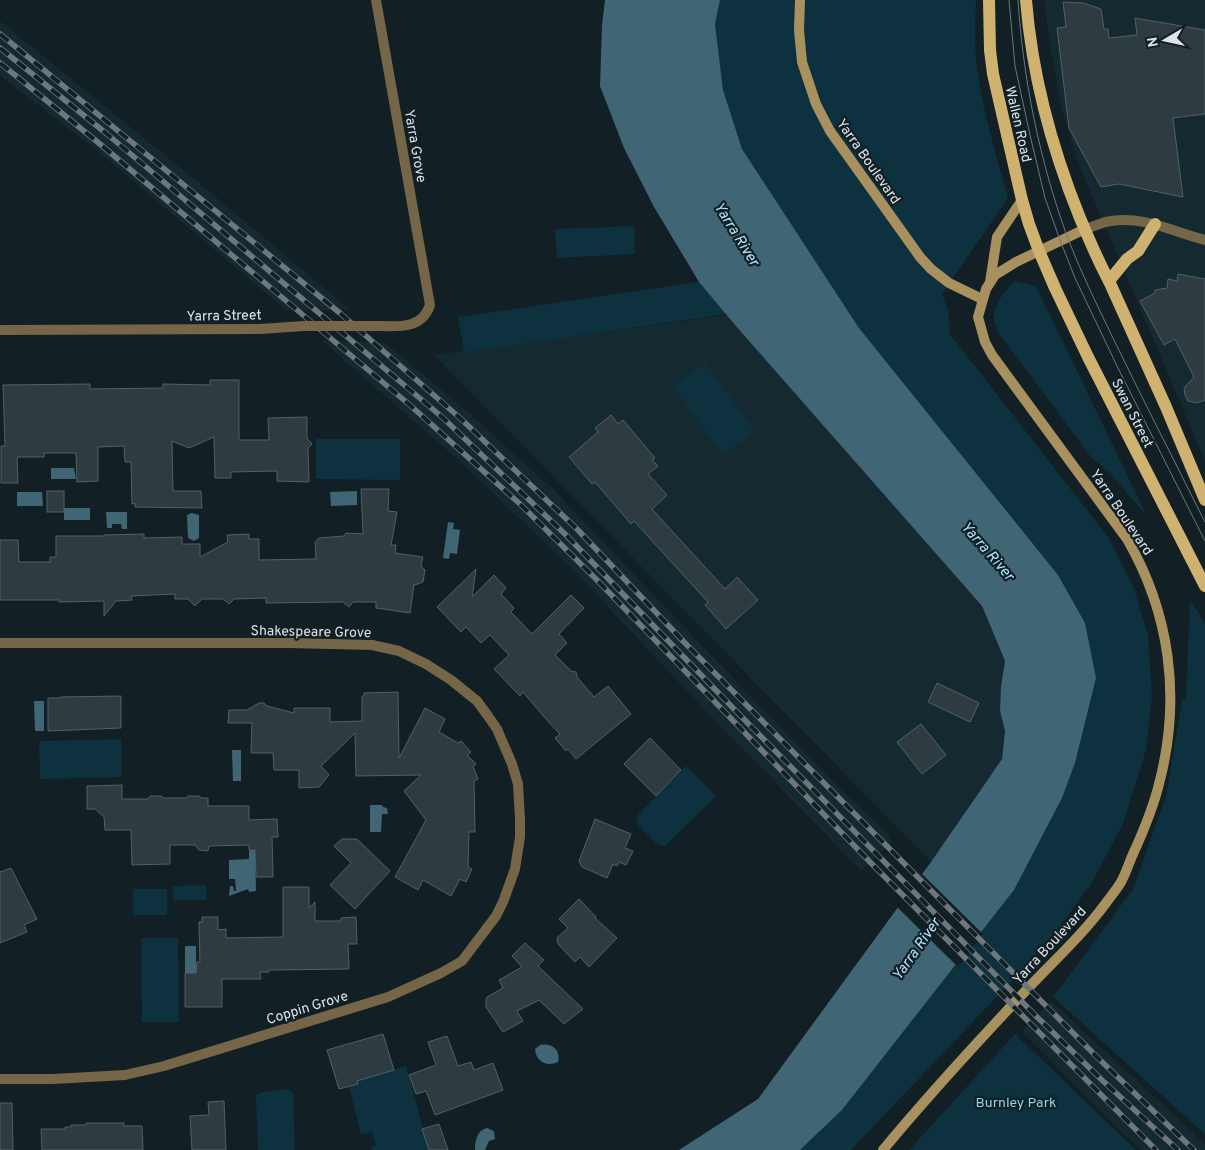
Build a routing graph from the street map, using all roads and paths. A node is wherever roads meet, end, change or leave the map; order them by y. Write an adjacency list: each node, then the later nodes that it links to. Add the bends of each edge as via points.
1 (376, 0): 12 (street, Yarra Grove)
2 (800, 0): 13 (main road, Yarra Boulevard, via 802,62 816,104 830,131 920,257 949,283)
3 (989, 0): 5 (main road, Wallen Road, via 992,74)
4 (1026, 0): 7 (main road, Wallen Road, via 1047,117)
5 (1022, 200): 9 (main road, Wallen Road); 11 (main road, via 997,237)
6 (1155, 224): 7 (street, via 1111,221); 8 (street); 10 (main road, via 1138,251)
7 (1085, 229): 9 (main road, Yarra Boulevard); 10 (main road)
8 (1205, 240)
9 (1039, 251): 11 (main road, Yarra Boulevard, via 1010,264); 16 (main road, Swan Street, via 1092,366)
10 (1109, 281): 15 (main road)
11 (990, 283): 13 (main road, Yarra Boulevard)
12 (430, 297): 14 (street, Yarra Street, bridge, via 427,314 416,324 407,326)
13 (982, 299): 20 (main road, Yarra Boulevard, via 978,317 992,355 1127,539 1150,584 1166,640 1170,693 1167,744 1147,822 1121,882 1072,944 971,1048)
14 (0, 330)
15 (1205, 500)
16 (1205, 586)
17 (0, 643): 18 (street, Shakespeare Grove, via 289,643 372,645 399,651 451,680 477,701 488,716 501,736 512,764 518,784)
18 (520, 819): 19 (street, Coppin Grove, via 515,869 499,909 462,961 442,973 388,997 126,1076)
19 (0, 1079)
20 (884, 1150)

